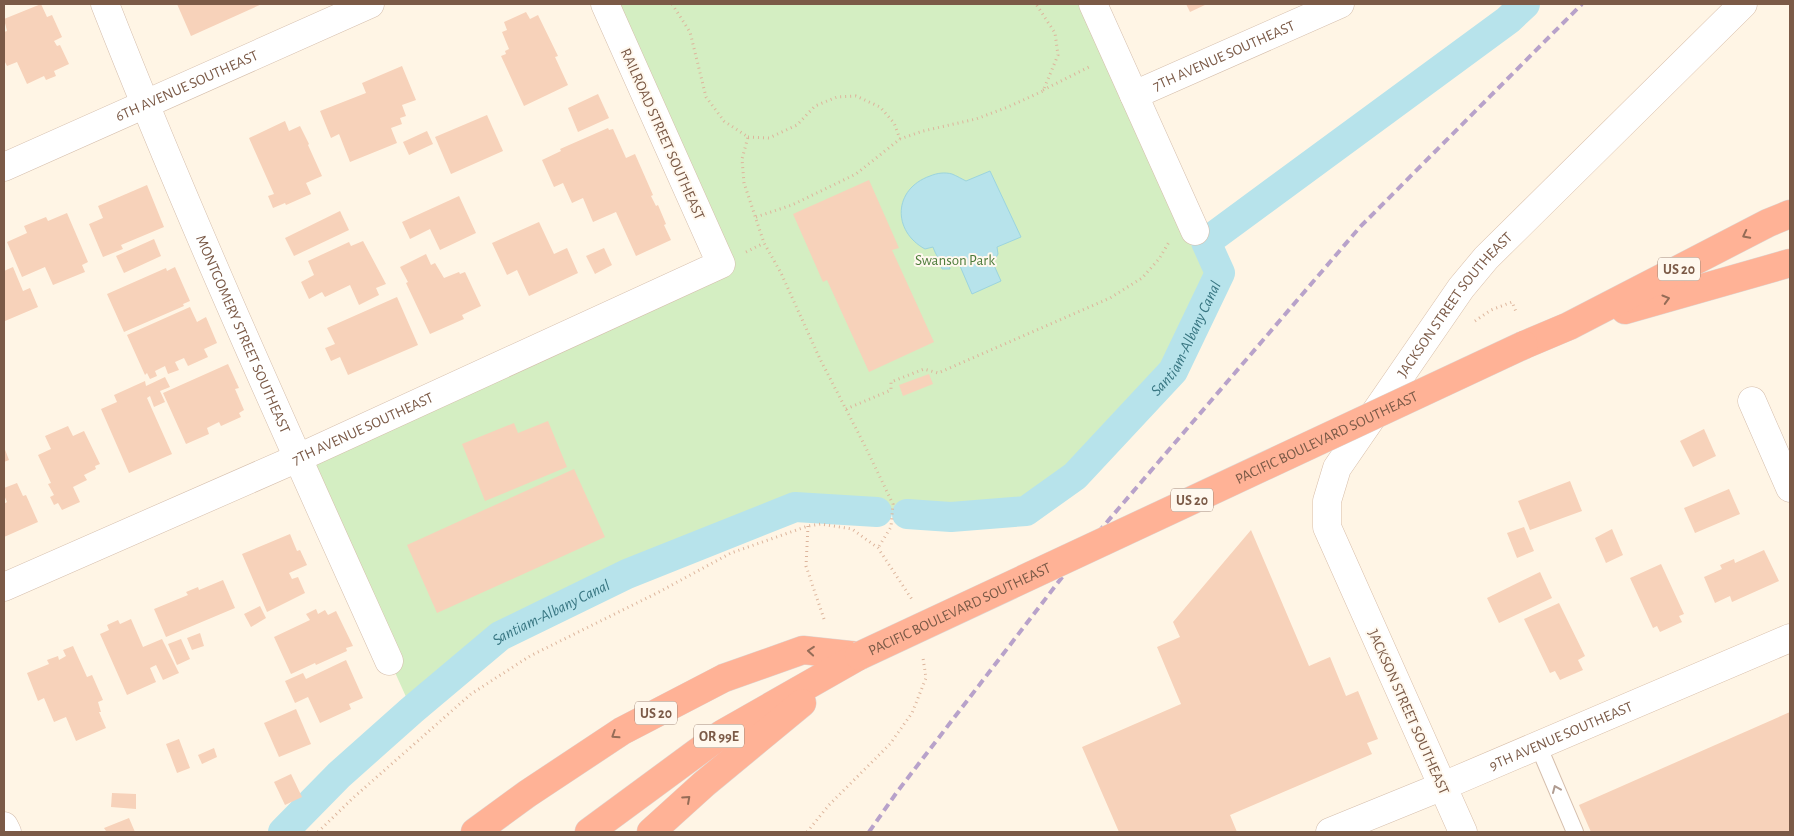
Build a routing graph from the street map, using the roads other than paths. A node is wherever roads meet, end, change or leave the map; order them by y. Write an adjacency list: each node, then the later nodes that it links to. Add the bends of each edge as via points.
1 (104, 4): 8 (street, MONTGOMERY STREET SOUTHEAST)
2 (370, 4): 8 (street, 6TH AVENUE SOUTHEAST)
3 (605, 4): 13 (street, RAILROAD STREET SOUTHEAST)
4 (1093, 4): 7 (street)
5 (1340, 4): 7 (street, 7TH AVENUE SOUTHEAST)
6 (1743, 4): 23 (street, JACKSON STREET SOUTHEAST, via 1486,258 1438,320 1337,468 1327,501 1327,527)
7 (1134, 95): 11 (street)
8 (144, 105): 9 (street, 6TH AVENUE SOUTHEAST); 16 (street, MONTGOMERY STREET SOUTHEAST)
9 (4, 168)
10 (1790, 214): 14 (highway, PACIFIC BOULEVARD SOUTHEAST / US 20, one-way to 14)
11 (1182, 233)
12 (1790, 263): 14 (highway, US 20, one-way to 12)
13 (721, 264): 16 (street, 7TH AVENUE SOUTHEAST)
14 (1569, 326): 20 (highway, PACIFIC BOULEVARD SOUTHEAST / US 20, bridge)
15 (1752, 401): 17 (street)
16 (298, 458): 18 (street, 7TH AVENUE SOUTHEAST); 21 (street, MONTGOMERY STREET SOUTHEAST)
17 (1790, 488)
18 (4, 587)
19 (1790, 638): 22 (street, 9TH AVENUE SOUTHEAST)
20 (859, 656): 26 (highway, US 20, one-way to 26, via 803,650 724,678 622,731); 27 (highway, OR 99E, via 722,734); 28 (highway, US 20, one-way to 20)
21 (389, 661)
22 (1538, 745): 23 (street, 9TH AVENUE SOUTHEAST); 31 (lane, one-way to 22)
23 (1443, 786): 29 (street, 9TH AVENUE SOUTHEAST); 30 (street, JACKSON STREET SOUTHEAST)
24 (4, 826): 25 (street)
25 (7, 832)
26 (475, 832)
27 (589, 832)
28 (651, 832)
29 (1330, 832)
30 (1464, 832)
31 (1575, 832)

